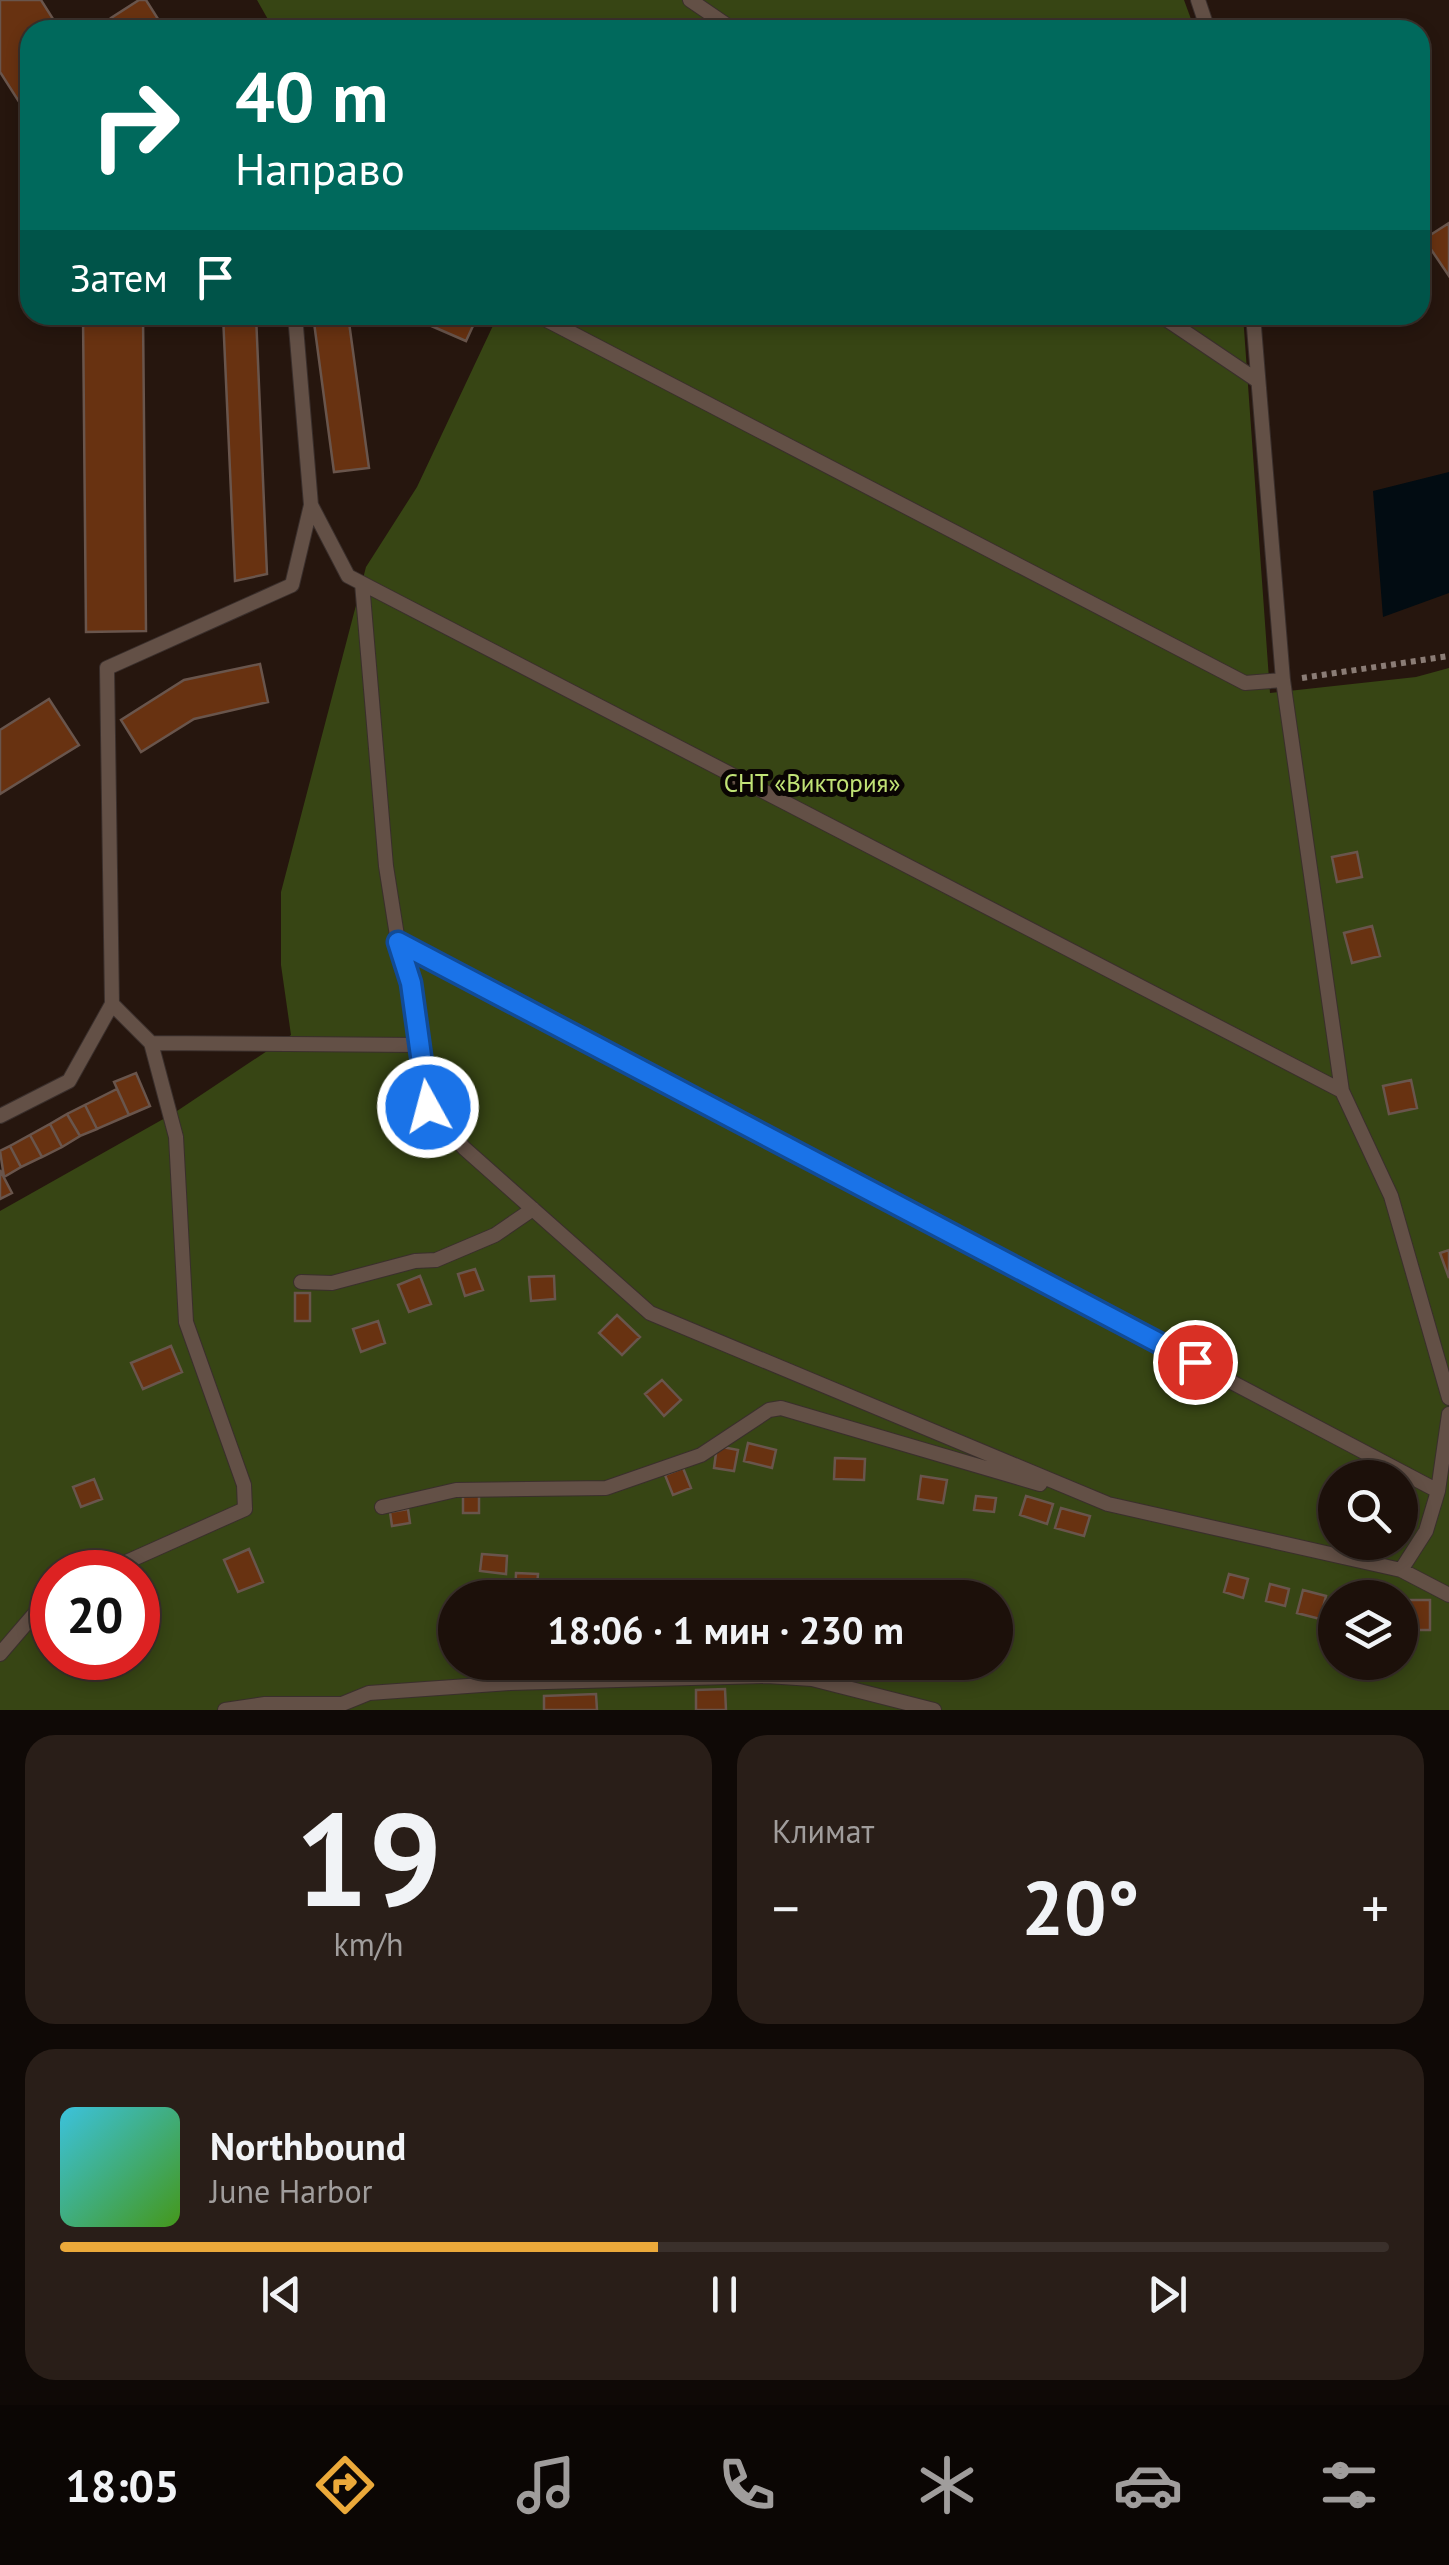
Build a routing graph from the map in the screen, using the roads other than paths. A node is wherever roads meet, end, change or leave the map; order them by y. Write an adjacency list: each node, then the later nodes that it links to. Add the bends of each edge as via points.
1 (690, 0): 2 (lane)
2 (719, 20)
3 (296, 325): 8 (lane)
4 (556, 325): 10 (lane, via 1246,683)
5 (1175, 325): 7 (lane)
6 (1254, 325): 7 (lane)
7 (1258, 380): 10 (lane)
8 (311, 505): 9 (lane, via 348,576); 12 (lane, via 292,585 107,668)
9 (362, 584): 11 (lane); 15 (lane)
10 (1283, 680): 15 (lane)
11 (398, 942): 14 (lane); 21 (lane)
12 (112, 1004): 13 (lane); 16 (lane, via 69,1081)
13 (151, 1042): 14 (lane); 24 (lane, via 176,1137 186,1322 244,1485 245,1509)
14 (420, 1045): 17 (lane, via 428,1107)
15 (1342, 1091): 19 (lane, via 1391,1196)
16 (0, 1116)
17 (533, 1209): 18 (lane, via 495,1235 436,1260 332,1283); 22 (lane, via 650,1313)
18 (301, 1282)
19 (1449, 1398)
20 (1449, 1414): 21 (lane)
21 (1438, 1490): 25 (lane, via 1426,1532)
22 (1108, 1504): 23 (lane, via 781,1408 701,1455 606,1488 456,1490); 25 (lane)
23 (382, 1507)
24 (153, 1550)
25 (1402, 1570): 26 (lane)
26 (1449, 1595)
27 (30, 1619): 28 (lane)
28 (0, 1654)
29 (224, 1710): 30 (lane, via 342,1704 369,1693 510,1683 767,1676 812,1679)
30 (934, 1710)

